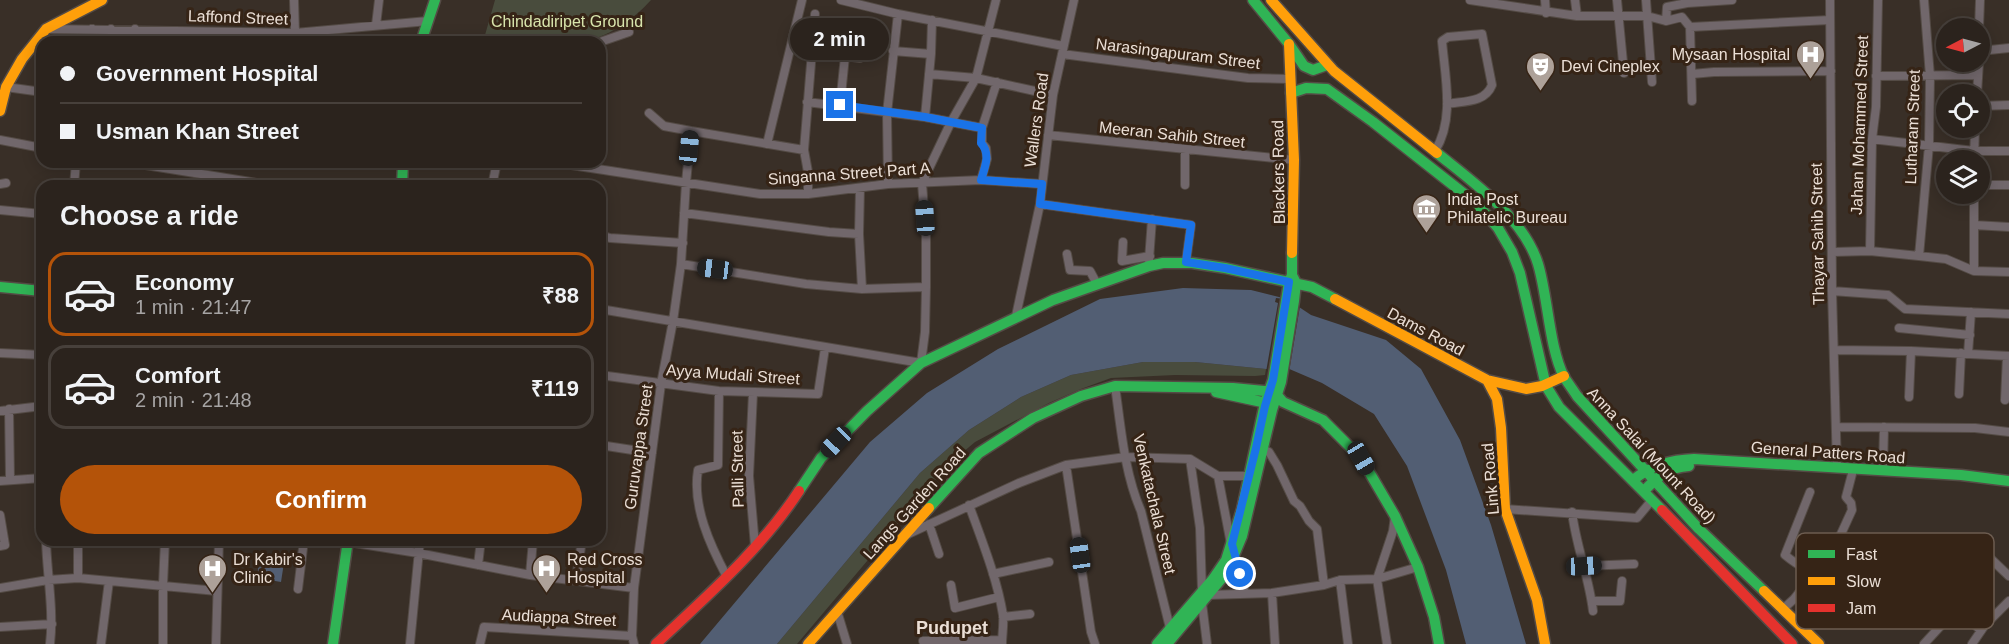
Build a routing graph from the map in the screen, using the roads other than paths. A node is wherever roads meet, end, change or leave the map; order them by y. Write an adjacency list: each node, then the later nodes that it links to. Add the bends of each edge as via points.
1 (102, 0): 36 (main road)
2 (294, 0): 42 (street)
3 (380, 0): 34 (street)
4 (435, 0): 32 (main road)
5 (802, 0): 91 (street)
6 (841, 0): 25 (street, Narasingapuram Street)
7 (996, 0): 41 (street)
8 (1074, 0): 53 (street, Wallers Road)
9 (1253, 0): 51 (main road)
10 (1470, 0): 23 (street)
11 (1545, 0): 23 (street)
12 (1575, 0): 27 (street)
13 (1617, 0): 26 (street)
14 (1646, 0): 28 (street)
15 (1732, 0): 22 (street)
16 (1830, 0): 31 (street, Thayar Sahib Street)
17 (1878, 0): 63 (street, Jahan Mohammed Street)
18 (1924, 0): 64 (street, Lutharam Street)
19 (1980, 0): 20 (street); 29 (street)
20 (1986, 0)
21 (1273, 1): 57 (main road, Anna Salai (Mount Road))
22 (1687, 1): 33 (street, via 1667,7)
23 (1546, 13): 27 (street)
24 (815, 14): 76 (street)
25 (898, 14): 30 (street, Narasingapuram Street); 55 (street)
26 (1619, 15): 27 (street); 28 (street); 59 (street)
27 (1577, 16)
28 (1647, 16): 33 (street); 68 (street)
29 (1979, 18)
30 (932, 20): 41 (street, Narasingapuram Street); 56 (street)
31 (1830, 20): 35 (street); 58 (street, Thayar Sahib Street)
32 (428, 21): 34 (street, Laffond Street); 47 (main road)
33 (1666, 21): 35 (street, via 1682,17)
34 (376, 25): 42 (street, Laffond Street)
35 (1690, 27): 61 (street)
36 (46, 29): 37 (street, Laffond Street); 43 (main road)
37 (92, 29): 38 (street, Laffond Street); 44 (street)
38 (111, 29): 39 (street, Laffond Street); 45 (street)
39 (135, 29): 42 (street, Laffond Street); 46 (street)
40 (629, 32): 48 (street)
41 (990, 32): 53 (street, Narasingapuram Street); 65 (street)
42 (295, 33)
43 (40, 36)
44 (91, 36)
45 (111, 36)
46 (135, 36)
47 (423, 36)
48 (606, 40)
49 (36, 42): 70 (main road)
50 (860, 42): 78 (street, via 860,58 845,56)
51 (1289, 44): 57 (main road, via 1304,66 1313,70); 66 (main road, Blackers Road)
52 (2009, 48): 54 (street)
53 (1062, 50): 66 (street, Narasingapuram Street, via 1248,78); 74 (street, Wallers Road)
54 (1990, 50)
55 (893, 51): 56 (street); 83 (street)
56 (931, 54): 60 (street)
57 (1331, 68): 71 (main road); 98 (main road, Anna Salai (Mount Road))
58 (1831, 71): 61 (street); 129 (street, Thayar Sahib Street)
59 (1624, 73)
60 (929, 74): 65 (street); 84 (street)
61 (1692, 74): 75 (street)
62 (1978, 75): 64 (street); 69 (street)
63 (1876, 76): 64 (street); 89 (street, Jahan Mohammed Street)
64 (1930, 76): 92 (street, Lutharam Street)
65 (976, 78): 67 (street); 85 (street)
66 (1290, 79): 73 (main road, Blackers Road)
67 (997, 82): 74 (street); 86 (street)
68 (1652, 82)
69 (1978, 84)
70 (6, 87): 72 (street); 81 (main road)
71 (1327, 89): 73 (main road, via 1306,88); 126 (main road, Anna Salai (Mount Road), via 1457,186 1498,228)
72 (36, 91)
73 (1291, 93): 100 (main road, Blackers Road)
74 (1053, 95): 88 (street, Wallers Road)
75 (1692, 101)
76 (807, 102): 78 (street); 94 (street)
77 (1447, 104): 77 (street, via 1442,41 1482,34 1492,85 1489,93 1480,99); 98 (street, via 1445,131)
78 (840, 105): 83 (street)
79 (2009, 105): 80 (street)
80 (1990, 106)
81 (0, 111)
82 (649, 113): 87 (street, via 664,126)
83 (888, 113): 84 (street); 107 (street)
84 (925, 117): 85 (street)
85 (951, 122): 86 (street); 106 (street)
86 (982, 128): 104 (street, via 981,143 987,159)
87 (691, 131): 91 (street); 105 (street, Guruvappa Street)
88 (1048, 135): 96 (street, Meeran Sahib Street); 108 (street, Wallers Road)
89 (1872, 139): 92 (street); 128 (street, Jahan Mohammed Street)
90 (0, 140): 93 (street)
91 (767, 144): 94 (street)
92 (1929, 145): 95 (street); 131 (street, Lutharam Street)
93 (36, 147)
94 (804, 150): 113 (street)
95 (1949, 150)
96 (1185, 151): 100 (street, Meeran Sahib Street); 109 (street)
97 (2009, 151): 99 (street)
98 (1435, 152): 127 (main road, Anna Salai (Mount Road), via 1501,207 1525,235)
99 (1990, 154)
100 (1294, 160): 138 (main road, Blackers Road)
101 (164, 168): 103 (street)
102 (590, 168): 105 (street, Singanna Street Part A)
103 (238, 180)
104 (981, 180): 106 (street, Singanna Street Part A); 108 (street, Singanna Street Part A)
105 (686, 183): 113 (street, Singanna Street Part A, via 760,194); 118 (street, Guruvappa Street)
106 (922, 183): 107 (street, Singanna Street Part A); 141 (street)
107 (888, 184): 112 (street, Singanna Street Part A)
108 (1042, 184): 114 (street, Wallers Road)
109 (1185, 185)
110 (1990, 185): 111 (street)
111 (2009, 185)
112 (860, 188): 113 (street, Singanna Street Part A); 122 (street)
113 (808, 194)
114 (1040, 204): 119 (street); 148 (street, Wallers Road)
115 (1974, 204): 120 (street)
116 (0, 210): 117 (street)
117 (36, 213)
118 (684, 213): 122 (street); 125 (street, Guruvappa Street)
119 (1152, 219): 132 (street); 133 (street, via 1191,225)
120 (1974, 225): 121 (street); 136 (street)
121 (2009, 227)
122 (859, 234): 142 (street)
123 (606, 237): 125 (street)
124 (1123, 242): 132 (street, via 1122,261)
125 (683, 243): 134 (street, Guruvappa Street)
126 (1509, 247): 127 (main road); 135 (main road, Anna Salai (Mount Road))
127 (1532, 251): 135 (main road); 161 (main road, Anna Salai (Mount Road))
128 (1870, 251): 129 (street); 131 (street)
129 (1833, 252): 144 (street, Thayar Sahib Street)
130 (1067, 254): 139 (street, via 1070,270 1090,271)
131 (1919, 256): 136 (street, via 1946,259)
132 (1149, 261): 133 (main road, Dams Road); 139 (main road, Dams Road)
133 (1186, 262): 138 (main road, Dams Road)
134 (681, 264): 142 (street); 149 (street, Guruvappa Street)
135 (1519, 268): 165 (main road, Anna Salai (Mount Road))
136 (1974, 271): 137 (street)
137 (2009, 272)
138 (1292, 280): 162 (main road, Dams Road); 170 (main road, Blackers Road)
139 (1097, 284): 148 (main road, Dams Road)
140 (0, 287): 143 (main road)
141 (926, 287): 142 (street); 159 (street)
142 (862, 289)
143 (36, 290)
144 (1832, 291): 146 (street, via 1888,295 1905,309); 153 (street, Thayar Sahib Street)
145 (606, 310): 149 (street)
146 (1971, 312): 147 (street); 151 (street)
147 (2009, 314)
148 (1016, 316): 159 (main road, Dams Road)
149 (673, 321): 152 (street); 163 (street, Guruvappa Street)
150 (1899, 328): 151 (street)
151 (1970, 335): 156 (street)
152 (825, 348): 159 (street); 167 (street, Ayya Mudali Street, via 818,394)
153 (1834, 351): 154 (street); 174 (street, Thayar Sahib Street)
154 (1911, 351): 156 (street); 169 (street)
155 (0, 353): 157 (street)
156 (1965, 354): 158 (street); 168 (street)
157 (36, 355)
158 (2008, 356): 171 (street)
159 (921, 363): 218 (main road, Dams Road, via 821,458 786,511)
160 (606, 376): 163 (street, Ayya Mudali Street)
161 (1564, 376): 165 (main road); 183 (main road, Anna Salai (Mount Road), via 1598,420)
162 (1487, 380): 165 (main road, Dams Road, via 1518,389); 199 (main road, Link Road, via 1497,399 1501,428)
163 (661, 384): 166 (street, Ayya Mudali Street); 179 (street, Guruvappa Street)
164 (1115, 386): 170 (main road, Langs Garden Road, via 1233,388); 180 (street, Venkatachala Street); 205 (main road, Langs Garden Road, via 1081,396 1033,418 979,453)
165 (1546, 386): 192 (main road, Anna Salai (Mount Road), via 1559,407)
166 (719, 391): 167 (street, Ayya Mudali Street); 232 (street, via 718,465 698,470 695,492 712,549)
167 (753, 393): 218 (street, Palli Street, via 749,476)
168 (1959, 394)
169 (1909, 397)
170 (1274, 400): 178 (main road); 188 (main road); 202 (main road, Langs Garden Road, via 1323,420 1361,458)
171 (2005, 400)
172 (36, 407): 173 (street)
173 (4, 410): 190 (street)
174 (1836, 427): 175 (street); 184 (street, Thayar Sahib Street)
175 (1884, 427): 176 (street); 185 (street)
176 (2009, 432)
177 (606, 446): 179 (street)
178 (1264, 450): 219 (main road, via 1242,536); 242 (street, via 1277,465 1294,501 1317,529)
179 (652, 453): 244 (street, Guruvappa Street)
180 (1126, 457): 181 (street); 182 (street); 263 (street, Venkatachala Street)
181 (1190, 459): 187 (street); 249 (street)
182 (1066, 465): 198 (street); 280 (street, via 1090,632)
183 (1645, 468): 184 (main road, General Patters Road, via 1694,459); 192 (main road); 193 (main road, Anna Salai (Mount Road))
184 (1837, 468): 185 (main road, General Patters Road)
185 (1883, 470): 194 (main road, General Patters Road, via 1960,475)
186 (1852, 474): 193 (main road, General Patters Road, via 1676,466); 194 (main road, General Patters Road); 204 (street, via 1846,497 1852,510)
187 (1218, 476): 188 (street); 219 (street)
188 (1249, 476): 219 (main road)
189 (36, 478): 190 (street)
190 (10, 479): 191 (street)
191 (0, 480)
192 (1633, 480): 195 (main road, Anna Salai (Mount Road))
193 (1655, 480): 195 (main road, General Patters Road); 254 (main road, Anna Salai (Mount Road), via 1698,529)
194 (2007, 484)
195 (1644, 491): 197 (main road, Anna Salai (Mount Road))
196 (1810, 492): 223 (street, via 1785,555)
197 (1652, 500): 200 (street, via 1637,518); 289 (main road, Anna Salai (Mount Road))
198 (969, 505): 203 (street); 229 (street)
199 (1504, 508): 200 (street); 288 (main road, Link Road, via 1537,600)
200 (1572, 512): 227 (street)
201 (0, 515): 206 (street, via 5,545)
202 (1395, 516): 228 (main road, Langs Garden Road); 234 (street)
203 (929, 524): 205 (street); 221 (street)
204 (1841, 533)
205 (902, 537): 255 (main road, Langs Garden Road)
206 (0, 546)
207 (46, 546): 235 (street)
208 (78, 546): 233 (street)
209 (165, 546): 240 (street)
210 (219, 546): 246 (street)
211 (302, 546): 245 (street)
212 (343, 546): 274 (main road)
213 (378, 546): 220 (street)
214 (419, 546): 220 (street)
215 (480, 546): 226 (street)
216 (532, 546): 230 (street)
217 (581, 546): 238 (street)
218 (755, 546): 232 (main road, Dams Road)
219 (1233, 549): 247 (street); 249 (main road, via 1227,572)
220 (418, 553): 226 (street); 275 (street)
221 (939, 554)
222 (1049, 562): 229 (street)
223 (1796, 562)
224 (1994, 562): 231 (street)
225 (1634, 564): 227 (street)
226 (478, 565): 230 (street)
227 (1584, 566): 252 (street)
228 (1418, 567): 234 (street); 287 (main road, Langs Garden Road)
229 (993, 574): 251 (street)
230 (530, 575): 238 (street)
231 (2009, 576)
232 (727, 577): 277 (main road, Dams Road)
233 (78, 578): 235 (street); 237 (street)
234 (1377, 579): 236 (street); 286 (street)
235 (48, 580): 243 (street); 261 (street)
236 (1340, 580): 242 (street); 285 (street)
237 (109, 581): 240 (street); 271 (street)
238 (576, 581): 244 (street)
239 (1622, 581): 252 (street, via 1620,601)
240 (163, 585): 246 (street); 272 (street)
241 (951, 585): 251 (street, via 955,608)
242 (1324, 585): 248 (street)
243 (0, 588)
244 (634, 588): 267 (street, Guruvappa Street)
245 (298, 589)
246 (217, 591): 273 (street)
247 (1245, 592): 248 (street); 249 (street)
248 (1272, 593): 284 (street)
249 (1204, 596): 263 (main road); 282 (main road); 283 (street)
250 (1796, 596): 254 (street)
251 (999, 597): 258 (street)
252 (1592, 601): 256 (street)
253 (2009, 601): 259 (street)
254 (1783, 609): 260 (main road, Anna Salai (Mount Road))
255 (837, 611): 278 (main road, Langs Garden Road); 279 (street)
256 (1593, 611)
257 (1030, 614): 258 (street)
258 (1003, 617): 269 (street)
259 (1994, 617)
260 (1796, 622)
261 (52, 624): 262 (street); 270 (street)
262 (0, 627)
263 (1170, 628): 281 (main road)
264 (1804, 629): 290 (main road, Anna Salai (Mount Road))
265 (1938, 629): 291 (street)
266 (1981, 630): 292 (street)
267 (633, 640): 276 (street, Audiappa Street, via 484,627)
268 (923, 641): 269 (street)
269 (1002, 642)
270 (51, 644)
271 (101, 644)
272 (163, 644)
273 (216, 644)
274 (333, 644)
275 (410, 644)
276 (480, 644)
277 (656, 644)
278 (808, 644)
279 (847, 644)
280 (1095, 644)
281 (1157, 644)
282 (1167, 644)
283 (1207, 644)
284 (1275, 644)
285 (1348, 644)
286 (1387, 644)
287 (1439, 644)
288 (1545, 644)
289 (1792, 644)
290 (1819, 644)
291 (1924, 644)
292 (1971, 644)

